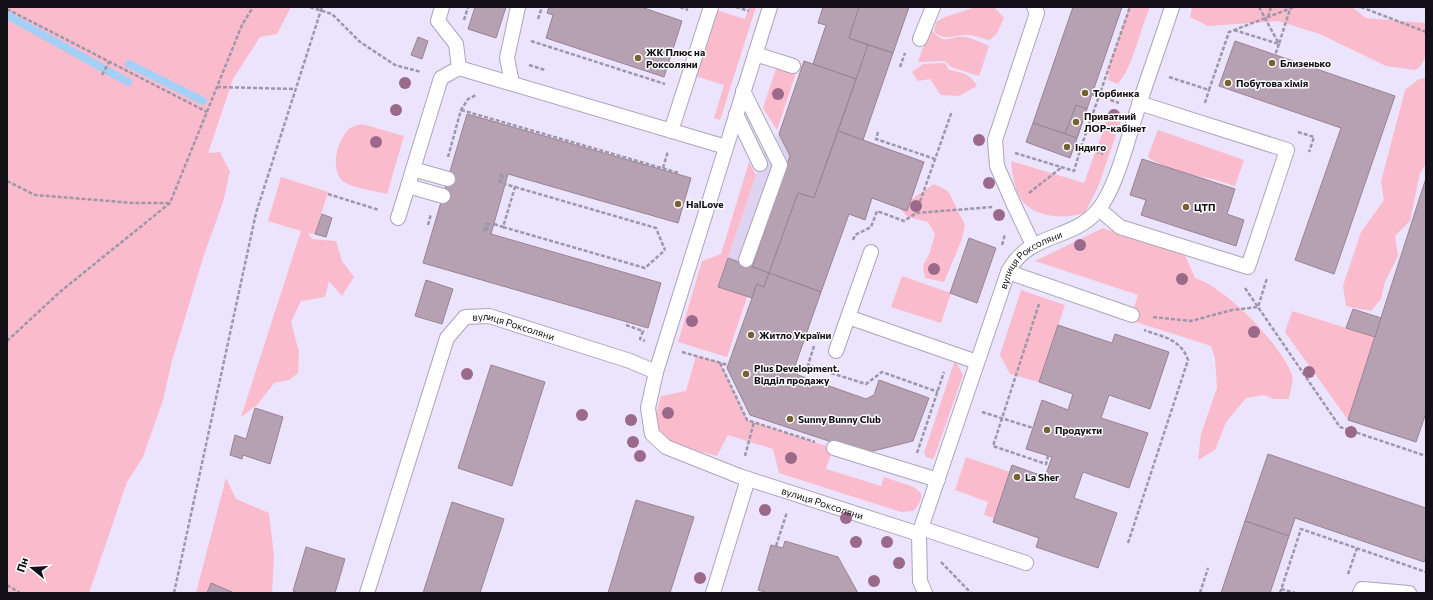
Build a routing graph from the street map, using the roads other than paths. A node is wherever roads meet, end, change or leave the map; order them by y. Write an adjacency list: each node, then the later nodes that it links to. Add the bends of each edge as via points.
1 (442, 7): 11 (lane, via 438,21 456,44)
2 (518, 7): 12 (lane, via 507,58)
3 (711, 7): 16 (lane)
4 (770, 7): 9 (lane)
5 (934, 7): 8 (lane)
6 (1034, 7): 25 (lane, via 1037,13 995,140 997,166)
7 (1172, 7): 14 (lane, вулиця Роксоляни)
8 (920, 39)
9 (755, 54): 10 (lane); 13 (lane)
10 (793, 66)
11 (459, 68): 12 (lane); 19 (lane, via 441,78)
12 (512, 83): 16 (lane)
13 (743, 91): 15 (lane); 27 (lane, via 780,165)
14 (1138, 106): 23 (lane, вулиця Роксоляни, via 1112,185); 23 (lane, via 1287,150 1248,267 1120,227)
15 (736, 114): 17 (lane); 18 (lane)
16 (671, 131): 17 (lane)
17 (726, 147): 33 (lane)
18 (760, 164)
19 (413, 169): 20 (lane); 21 (lane)
20 (448, 179)
21 (408, 186): 22 (lane); 24 (lane)
22 (443, 196)
23 (1099, 210): 25 (lane, вулиця Роксоляни, via 1072,229)
24 (398, 217)
25 (1033, 245): 28 (lane, вулиця Роксоляни, via 1014,261)
26 (871, 252): 30 (lane)
27 (746, 260)
28 (1008, 272): 29 (lane); 32 (lane, вулиця Роксоляни)
29 (1132, 315)
30 (848, 317): 31 (lane); 32 (lane)
31 (836, 351)
32 (977, 362): 36 (lane, вулиця Роксоляни)
33 (656, 372): 35 (lane, вулиця Роксоляни, via 648,408 652,434 666,447); 39 (lane, вулиця Роксоляни, via 630,361 489,316 465,317 448,338)
34 (834, 448): 36 (lane)
35 (744, 478): 37 (lane, вулиця Роксоляни); 40 (lane)
36 (938, 480): 37 (lane, вулиця Роксоляни)
37 (920, 531): 38 (lane); 41 (lane, вулиця Роксоляни, via 920,581)
38 (1026, 563)
39 (367, 593)
40 (712, 593)
41 (926, 593)
42 (1360, 593): 43 (lane, via 1362,589)
43 (1409, 593)

